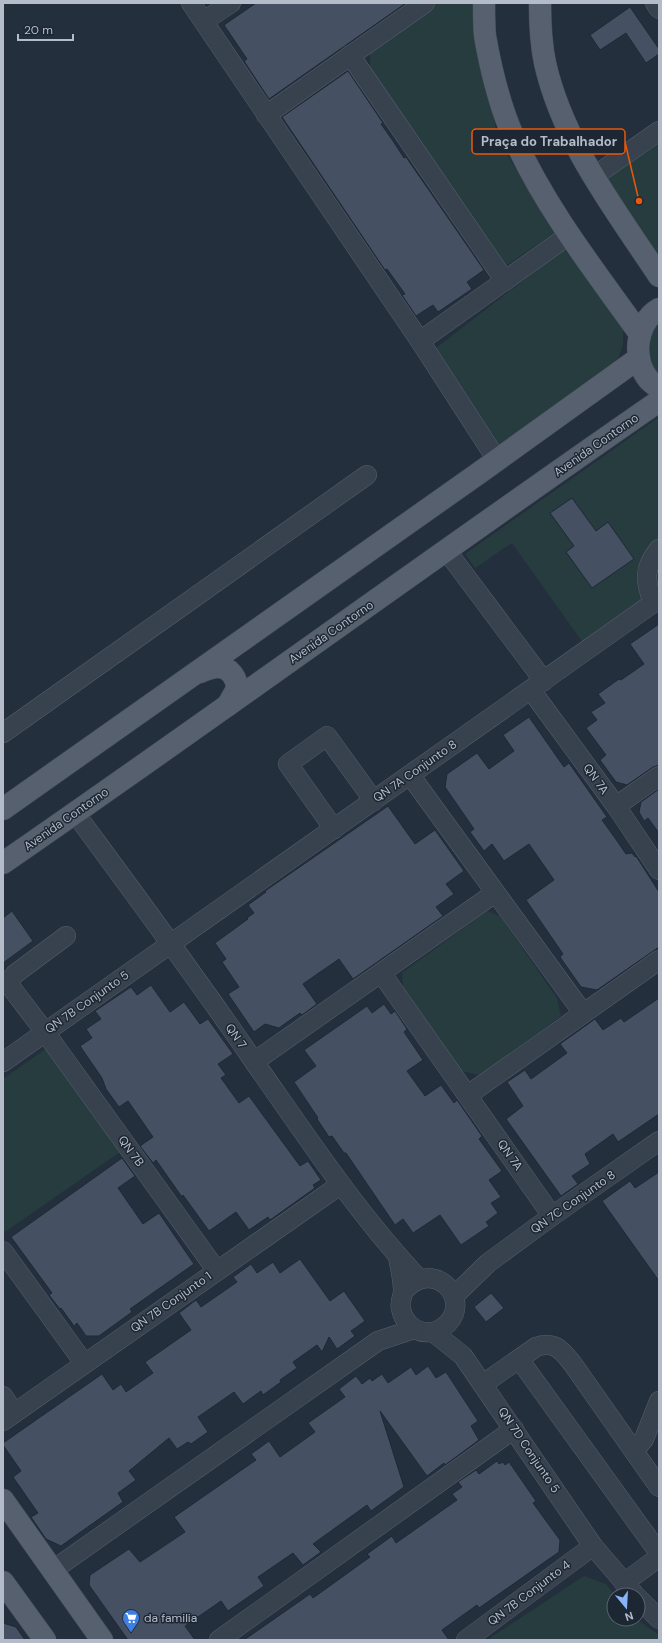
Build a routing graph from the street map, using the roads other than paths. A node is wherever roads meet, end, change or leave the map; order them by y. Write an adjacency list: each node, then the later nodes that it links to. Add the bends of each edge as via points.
1 (191, 3): 8 (street)
2 (231, 3): 8 (street)
3 (425, 3): 9 (street)
4 (484, 3): 13 (main road, via 485,35 501,102 514,138)
5 (540, 3): 12 (main road, via 545,64 557,103)
6 (655, 3): 7 (street)
7 (659, 9)
8 (204, 21): 10 (street)
9 (350, 55): 10 (street); 15 (street)
10 (266, 115): 18 (street)
11 (659, 131): 12 (street)
12 (592, 177): 14 (main road)
13 (569, 235): 15 (street); 17 (main road)
14 (659, 276)
15 (504, 281): 18 (street)
16 (659, 309): 17 (main road, via 646,322)
17 (640, 334): 19 (main road)
18 (420, 341): 22 (street)
19 (638, 358): 20 (main road, via 650,381); 22 (main road)
20 (659, 388)
21 (659, 401): 25 (main road, Avenida Contorno)
22 (497, 460): 27 (main road)
23 (367, 475): 30 (street)
24 (659, 549): 26 (street, via 651,558 646,574 649,591)
25 (446, 550): 28 (street, QN 7A); 29 (main road, Avenida Contorno)
26 (656, 601): 28 (street, QN 7A Conjunto 8)
27 (197, 672): 29 (main road, via 218,667 228,669 234,676 237,688); 35 (main road)
28 (537, 685): 31 (street, QN 7A Conjunto 8); 34 (street, QN 7A)
29 (228, 705): 36 (main road, Avenida Contorno)
30 (3, 733)
31 (410, 775): 33 (street, QN 7A Conjunto 8); 40 (street)
32 (659, 776): 34 (street)
33 (374, 801): 37 (street, QN 7A Conjunto 8); 37 (street, via 327,736 288,764)
34 (616, 806): 39 (street, QN 7A)
35 (3, 809)
36 (75, 813): 38 (main road, Avenida Contorno); 42 (street, QN 7)
37 (334, 829): 42 (street, QN 7A Conjunto 8)
38 (3, 863)
39 (659, 870)
40 (495, 893): 44 (street); 45 (street)
41 (66, 936): 46 (street, QN 7B, via 11,979 10,986)
42 (171, 943): 46 (street, QN 7B Conjunto 5); 48 (street, QN 7)
43 (659, 960): 45 (street)
44 (382, 974): 48 (street); 49 (street, QN 7A)
45 (583, 1013): 49 (street)
46 (45, 1032): 47 (street, QN 7B Conjunto 5); 56 (street, QN 7B)
47 (3, 1062)
48 (255, 1062): 51 (street, QN 7)
49 (468, 1095): 52 (street, QN 7A)
50 (659, 1141): 52 (street, QN 7C Conjunto 8)
51 (340, 1185): 54 (street, QN 7); 56 (street, QN 7B Conjunto 1)
52 (552, 1216): 55 (street, QN 7C Conjunto 8)
53 (3, 1251): 67 (street)
54 (398, 1257): 57 (street, QN 7); 60 (street, QN 7)
55 (488, 1263): 58 (street, QN 7C Conjunto 8); 59 (street, QN 7C Conjunto 8)
56 (217, 1271): 67 (street, QN 7B Conjunto 1)
57 (419, 1279): 58 (street); 60 (street, via 410,1284)
58 (438, 1280): 59 (street, via 448,1286)
59 (454, 1296): 61 (street, via 455,1308)
60 (402, 1300): 62 (street, via 405,1320); 64 (street)
61 (451, 1319): 63 (street, via 444,1328); 65 (street, QN 7D Conjunto 5)
62 (414, 1329): 63 (street); 64 (street)
63 (433, 1332): 65 (street, QN 7D Conjunto 5)
64 (378, 1341): 79 (street)
65 (463, 1356): 68 (street, QN 7D Conjunto 5)
66 (519, 1359): 68 (street); 73 (street, via 545,1344 555,1346 564,1352); 77 (street)
67 (84, 1363): 71 (street, QN 7B Conjunto 1)
68 (483, 1384): 72 (street, QN 7D Conjunto 5)
69 (3, 1396): 71 (street)
70 (659, 1401): 73 (street, via 644,1439)
71 (8, 1417)
72 (514, 1429): 76 (street, QN 7D Conjunto 5); 88 (street)
73 (634, 1451): 74 (street)
74 (659, 1487)
75 (3, 1500): 79 (main road)
76 (593, 1546): 81 (street, QN 7D Conjunto 5); 85 (street, QN 7B Conjunto 4)
77 (659, 1553)
78 (659, 1558): 82 (street)
79 (53, 1570): 87 (main road)
80 (3, 1583): 86 (main road)
81 (628, 1587)
82 (632, 1587)
83 (646, 1606): 84 (street)
84 (659, 1619)
85 (469, 1639)
86 (45, 1640)
87 (102, 1640)
88 (219, 1640)

